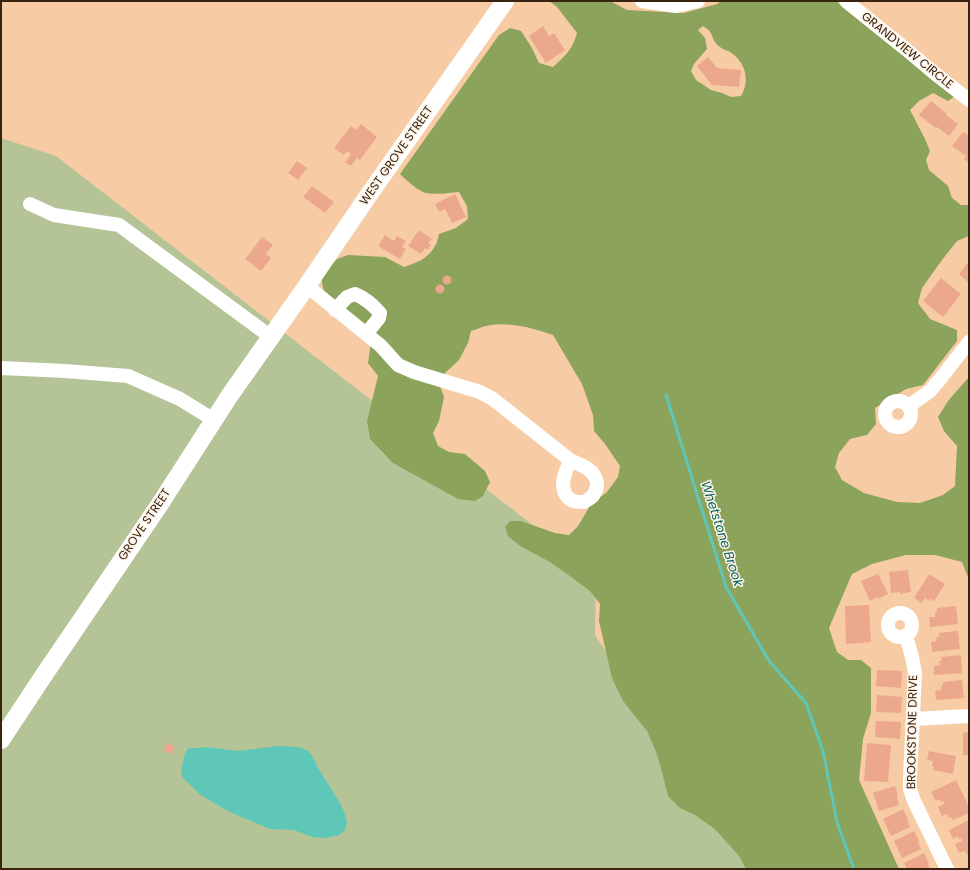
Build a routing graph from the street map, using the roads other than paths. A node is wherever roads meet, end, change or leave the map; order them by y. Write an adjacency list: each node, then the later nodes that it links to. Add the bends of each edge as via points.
1 (505, 1): 7 (main road, WEST GROVE STREET)
2 (642, 1): 3 (street, via 676,6)
3 (698, 1)
4 (846, 1): 5 (street, GRANDVIEW CIRCLE)
5 (969, 100)
6 (30, 204): 11 (street, via 54,215 119,225)
7 (307, 286): 8 (street); 9 (main road, WEST GROVE STREET)
8 (335, 310): 10 (street); 10 (street, via 355,294 364,298 380,314)
9 (289, 311): 11 (main road, GROVE STREET)
10 (366, 334): 16 (street, via 398,364 414,372 480,392 493,399)
11 (270, 337): 15 (main road, GROVE STREET)
12 (969, 342): 14 (street, via 930,391)
13 (1, 368): 15 (street, via 128,376 180,399)
14 (909, 406)
15 (214, 420): 20 (main road, GROVE STREET)
16 (570, 460)
17 (906, 636): 19 (street, BROOKSTONE DRIVE, via 915,673)
18 (969, 716): 19 (street)
19 (913, 719): 21 (street, BROOKSTONE DRIVE, via 910,790)
20 (1, 740)
21 (947, 869)

